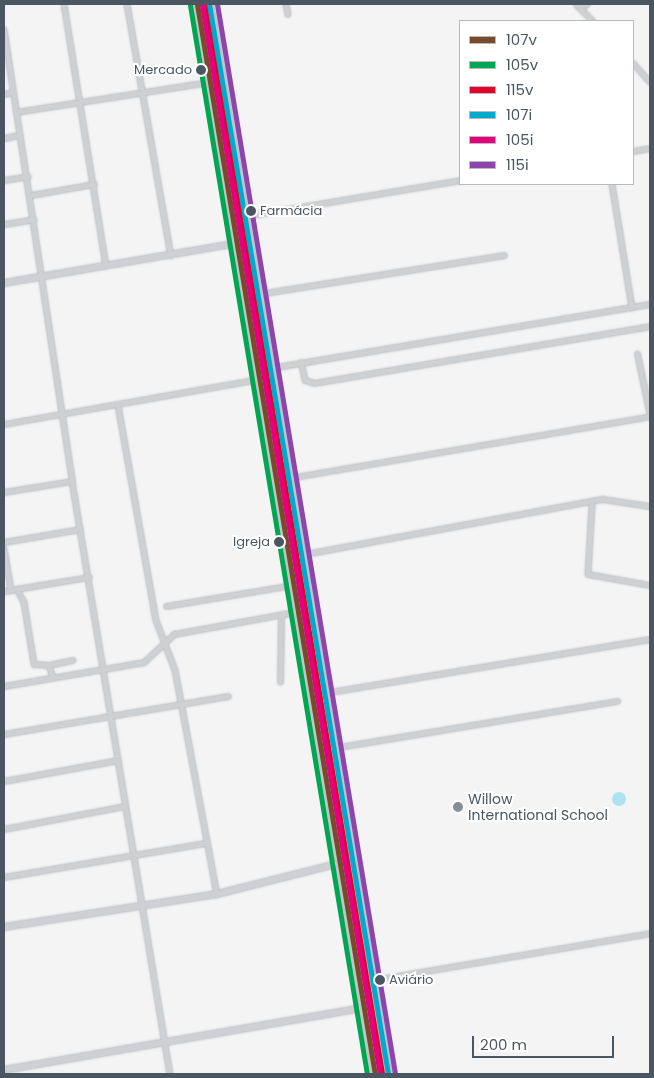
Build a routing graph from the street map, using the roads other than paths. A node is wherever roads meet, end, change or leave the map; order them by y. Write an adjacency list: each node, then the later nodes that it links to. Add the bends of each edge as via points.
1 (64, 4): 19 (street)
2 (128, 4): 17 (street)
3 (197, 4): 14 (highway)
4 (209, 4): 31 (highway)
5 (286, 4): 9 (street)
6 (576, 4): 8 (street)
7 (587, 4): 8 (street)
8 (580, 8): 10 (street)
9 (288, 14)
10 (592, 20)
11 (4, 29): 12 (street)
12 (5, 51): 16 (street)
13 (634, 64): 15 (street)
14 (209, 82): 17 (street); 32 (highway)
15 (650, 82)
16 (13, 92): 18 (street); 20 (street)
17 (143, 92): 19 (street); 37 (street)
18 (4, 94)
19 (80, 102): 20 (street); 28 (street)
20 (16, 112): 21 (street)
21 (20, 135): 22 (street); 25 (street)
22 (4, 138)
23 (650, 148): 24 (street)
24 (634, 151)
25 (28, 176): 26 (street); 30 (street)
26 (4, 180)
27 (459, 180): 31 (street)
28 (94, 184): 30 (street); 39 (street)
29 (612, 185): 44 (street)
30 (31, 195): 33 (street)
31 (245, 217): 32 (street); 35 (highway)
32 (234, 218): 36 (highway)
33 (34, 219): 34 (street); 40 (street)
34 (4, 224)
35 (250, 240): 36 (street); 42 (highway)
36 (236, 242): 37 (street); 49 (highway)
37 (170, 255): 39 (street)
38 (504, 255): 42 (street)
39 (106, 266): 40 (street)
40 (43, 277): 41 (street); 53 (street)
41 (4, 283)
42 (258, 294): 48 (highway)
43 (650, 304): 44 (street)
44 (632, 307): 47 (street)
45 (650, 326): 47 (street, via 314,383 305,380)
46 (637, 354): 55 (street, via 650,416)
47 (301, 362): 48 (street)
48 (270, 367): 49 (street); 50 (highway)
49 (259, 370): 51 (highway)
50 (271, 377): 51 (street); 55 (highway)
51 (260, 379): 52 (street); 64 (highway)
52 (118, 405): 53 (street); 75 (street, via 156,620)
53 (61, 414): 54 (street); 56 (street)
54 (4, 424)
55 (289, 478): 63 (highway)
56 (72, 481): 57 (street); 60 (street)
57 (4, 492)
58 (592, 505): 59 (street, via 603,499); 63 (street); 67 (street, via 588,574)
59 (650, 506)
60 (80, 529): 61 (street); 65 (street)
61 (4, 542)
62 (4, 548): 68 (street)
63 (302, 554): 64 (street); 71 (highway)
64 (289, 557): 66 (highway)
65 (89, 577): 68 (street); 78 (street)
66 (294, 585): 70 (street); 72 (highway)
67 (650, 585)
68 (14, 589): 69 (street); 77 (street, via 24,602 34,664)
69 (4, 591)
70 (166, 606)
71 (311, 609): 72 (street); 82 (highway)
72 (298, 612): 73 (street); 95 (highway)
73 (280, 615): 75 (street, via 200,628); 80 (street)
74 (650, 639): 82 (street)
75 (164, 642): 78 (street, via 149,660); 85 (street)
76 (72, 660): 77 (street)
77 (49, 665): 79 (street)
78 (104, 669): 79 (street); 86 (street)
79 (53, 677): 81 (street)
80 (280, 682)
81 (4, 686)
82 (324, 694): 88 (highway)
83 (228, 696): 85 (street)
84 (617, 700): 88 (street)
85 (181, 704): 86 (street); 93 (street)
86 (111, 716): 87 (street); 89 (street)
87 (4, 734)
88 (333, 748): 101 (highway)
89 (118, 760): 90 (street); 91 (street)
90 (4, 781)
91 (125, 806): 92 (street); 94 (street)
92 (4, 829)
93 (206, 843): 94 (street); 97 (street)
94 (134, 856): 96 (street); 98 (street)
95 (340, 863): 97 (street); 102 (highway)
96 (4, 877)
97 (217, 894): 98 (street)
98 (142, 904): 99 (street); 105 (street)
99 (4, 927)
100 (650, 933): 101 (street)
101 (372, 980): 102 (street); 103 (highway)
102 (361, 982): 104 (highway)
103 (376, 1006): 104 (street); 109 (highway)
104 (364, 1009): 105 (street); 108 (highway)
105 (165, 1045): 106 (street); 107 (street)
106 (4, 1070)
107 (170, 1074)
108 (375, 1074)
109 (388, 1074)

